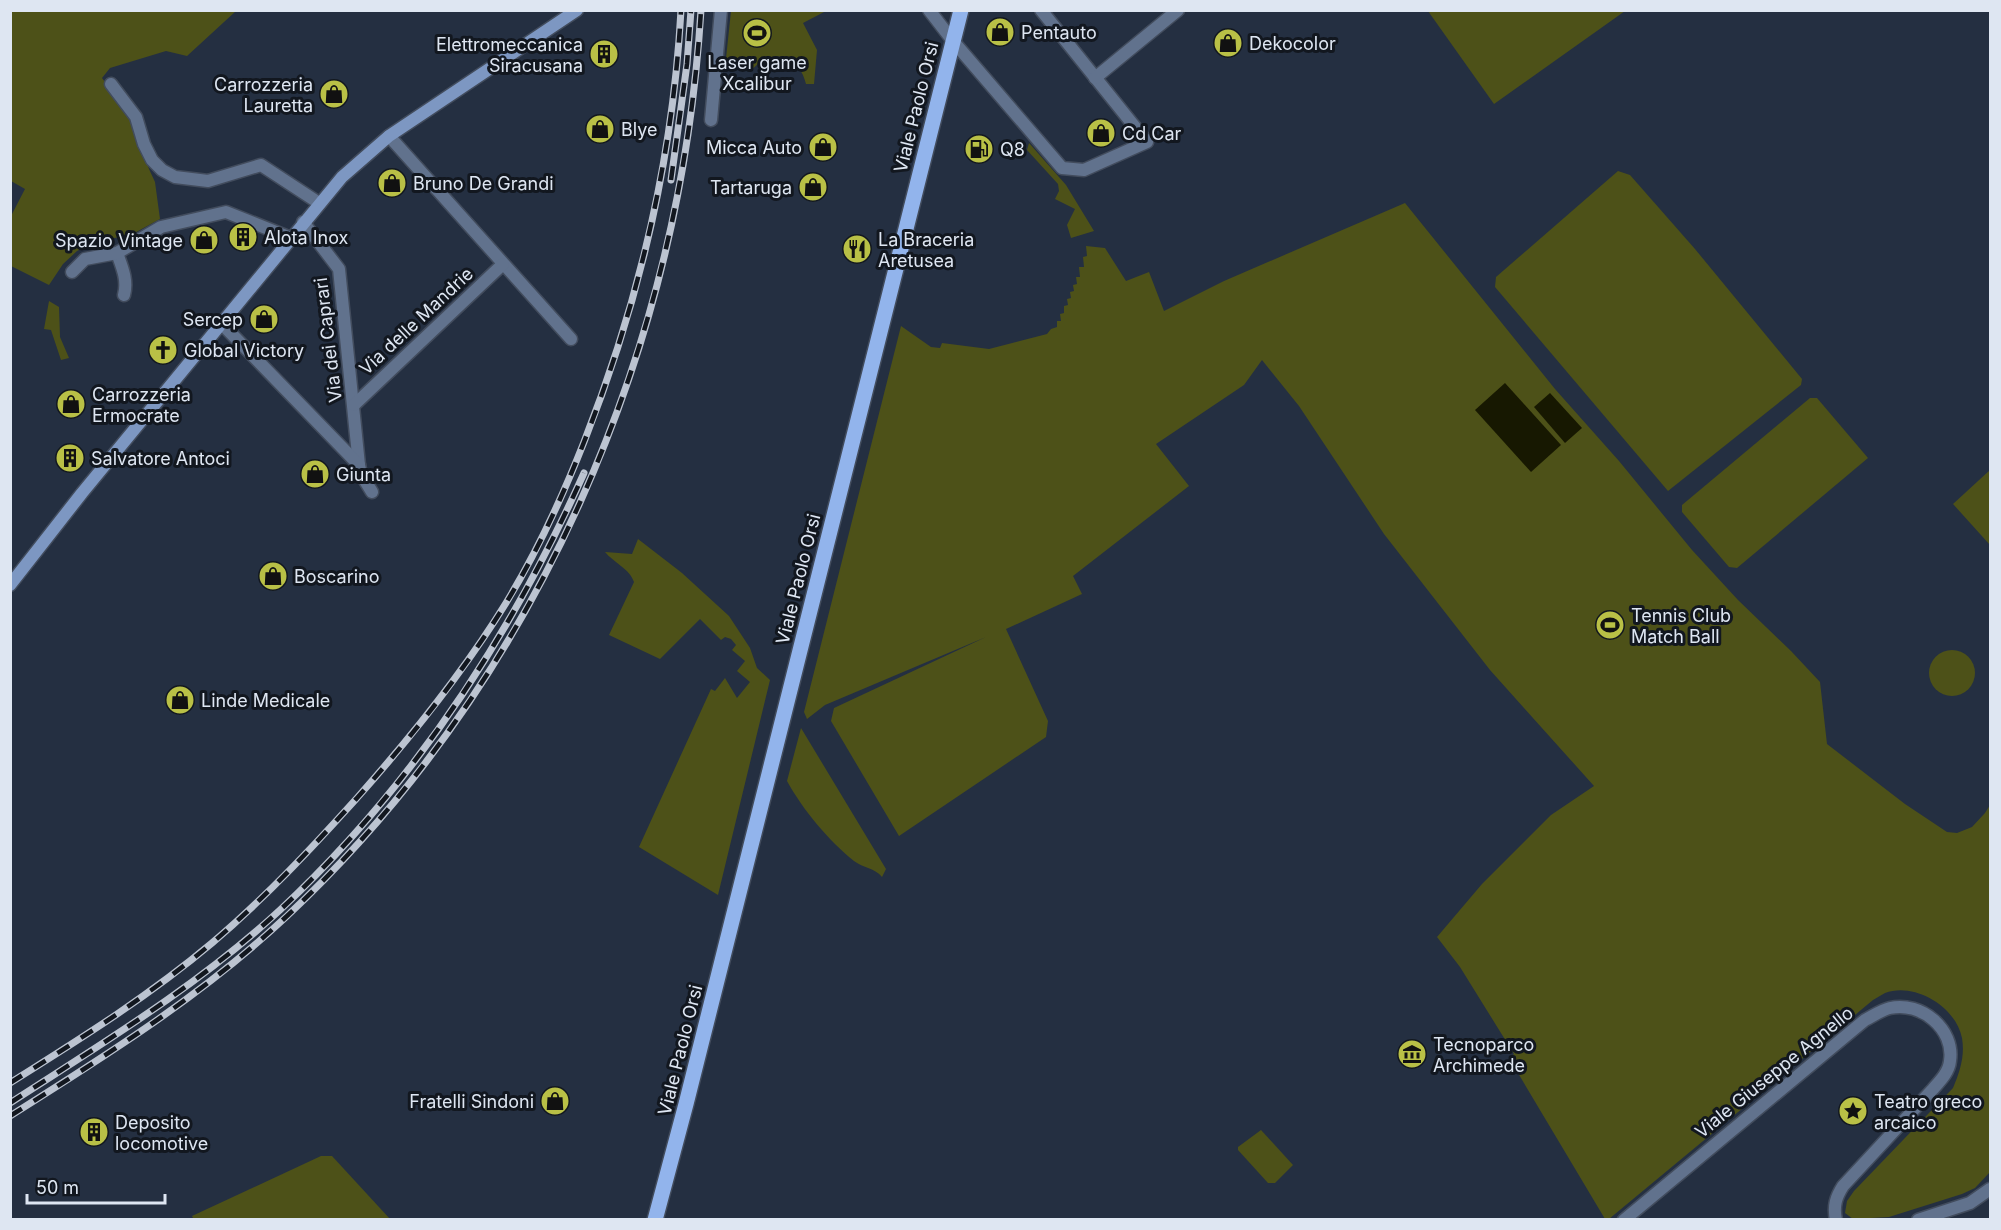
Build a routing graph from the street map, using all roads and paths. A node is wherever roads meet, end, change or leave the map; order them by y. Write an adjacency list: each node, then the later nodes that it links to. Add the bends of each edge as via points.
1 (577, 10): 11 (main road)
2 (721, 10): 10 (street)
3 (929, 10): 7 (street)
4 (961, 10): 7 (main road, Viale Paolo Orsi)
5 (1041, 10): 8 (street)
6 (1178, 10): 8 (street)
7 (953, 41): 8 (street, via 1062,168 1084,170 1147,142); 25 (main road, Viale Paolo Orsi)
8 (1095, 78)
9 (111, 84): 12 (street, via 136,117 144,144 162,170 176,177 208,181 261,165)
10 (711, 120)
11 (389, 136): 12 (main road); 16 (street)
12 (319, 203): 13 (main road)
13 (303, 222): 14 (main road); 21 (street, Via dei Caprari, via 339,269)
14 (291, 238): 15 (street, via 226,212 161,227); 19 (main road)
15 (117, 253): 17 (street, via 85,259); 18 (street, via 125,276)
16 (503, 264): 20 (street); 21 (street, Via delle Mandrie)
17 (72, 272)
18 (124, 295)
19 (221, 323): 22 (street); 24 (main road)
20 (571, 339)
21 (354, 405): 22 (street, Via dei Caprari)
22 (359, 465): 23 (street)
23 (372, 492)
24 (10, 585)
25 (673, 1156): 27 (main road); 28 (main road)
26 (1990, 1189): 31 (street, via 1970,1203)
27 (655, 1220)
28 (660, 1220)
29 (1624, 1220): 30 (street, Viale Giuseppe Agnello, via 1865,1020 1890,1008 1913,1008 1938,1023 1947,1036 1950,1062 1946,1074 1843,1186 1836,1196)
30 (1836, 1220)
31 (1918, 1220)

